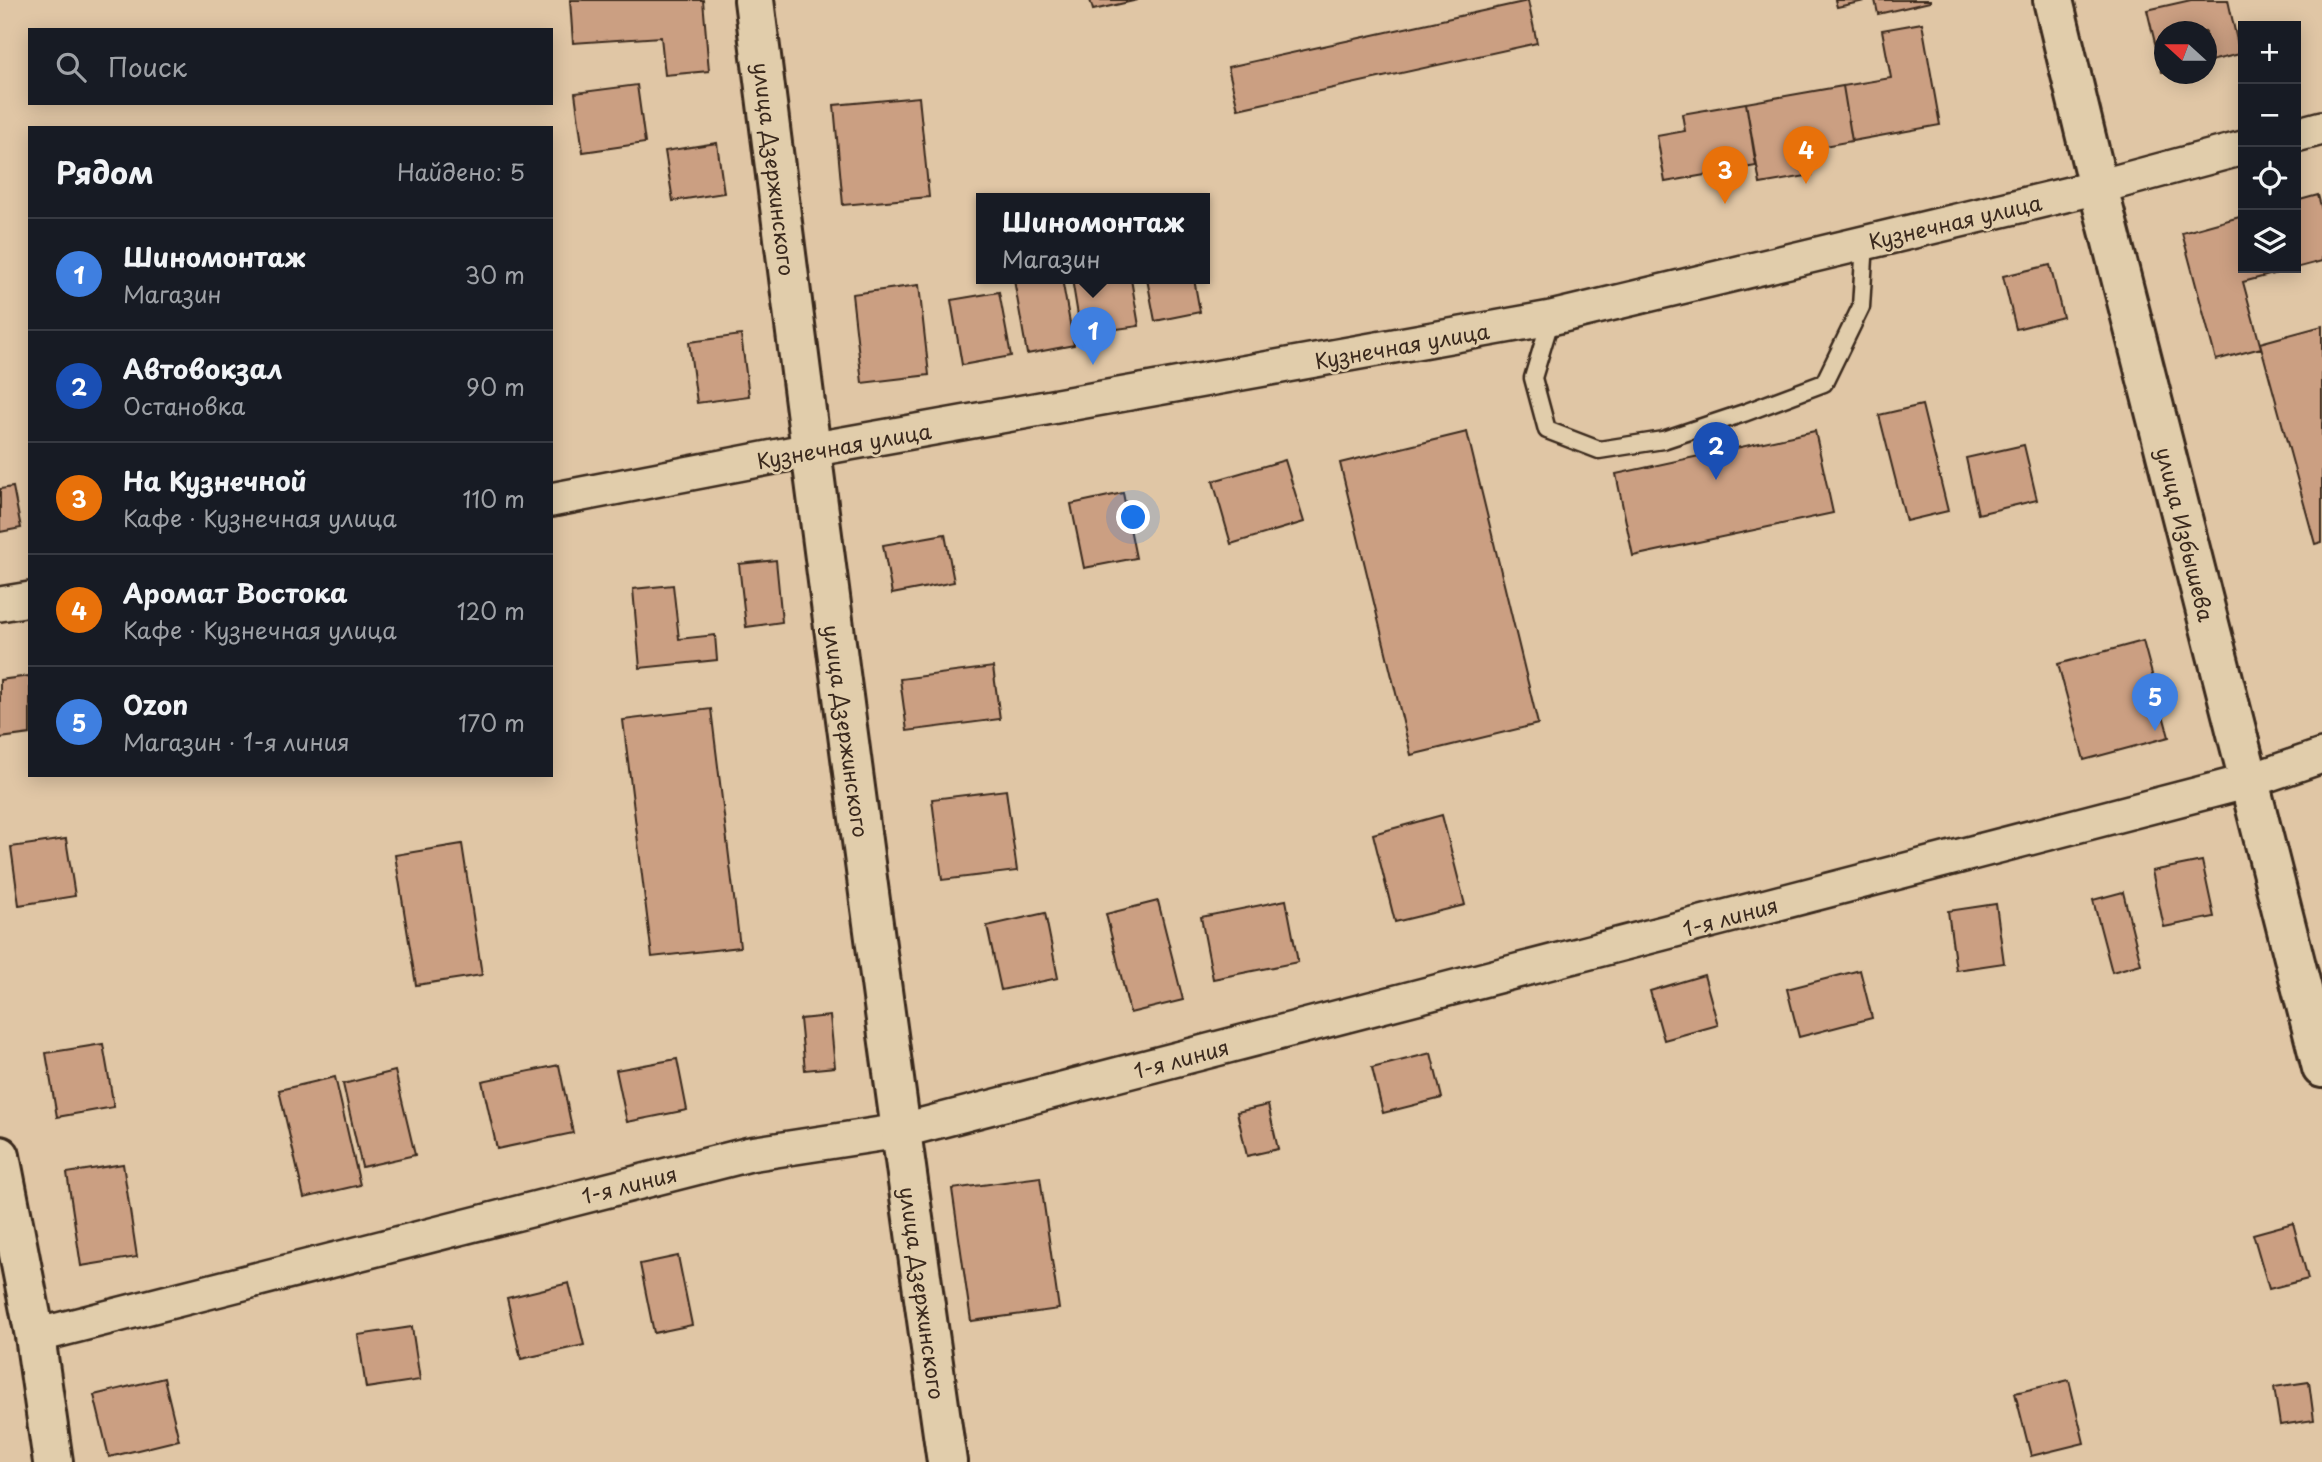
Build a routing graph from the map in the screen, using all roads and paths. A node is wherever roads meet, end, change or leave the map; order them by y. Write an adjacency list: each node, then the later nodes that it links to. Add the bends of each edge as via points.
1 (754, 0): 9 (street, улица Дзержинского)
2 (2053, 0): 6 (street, улица Избышева)
3 (2322, 128): 4 (street)
4 (2301, 134)
5 (2238, 149): 6 (street, Кузнечная улица)
6 (2098, 187): 7 (street, Кузнечная улица); 14 (street, улица Избышева)
7 (1864, 242): 8 (street, Кузнечная улица); 8 (lane, via 1861,307 1824,383 1663,440 1599,450 1547,430 1532,378)
8 (1551, 318): 9 (street, Кузнечная улица)
9 (810, 450): 10 (street, Кузнечная улица); 16 (street, улица Дзержинского)
10 (553, 500)
11 (28, 599): 12 (street)
12 (0, 604)
13 (2322, 756): 14 (street, 1-я линия)
14 (2249, 781): 15 (street, улица Избышева); 16 (street, 1-я линия)
15 (2322, 1068)
16 (900, 1131): 18 (street, 1-я линия, via 750,1154); 20 (street, улица Дзержинского)
17 (0, 1156): 18 (street)
18 (35, 1336): 19 (street)
19 (53, 1462)
20 (947, 1462)

